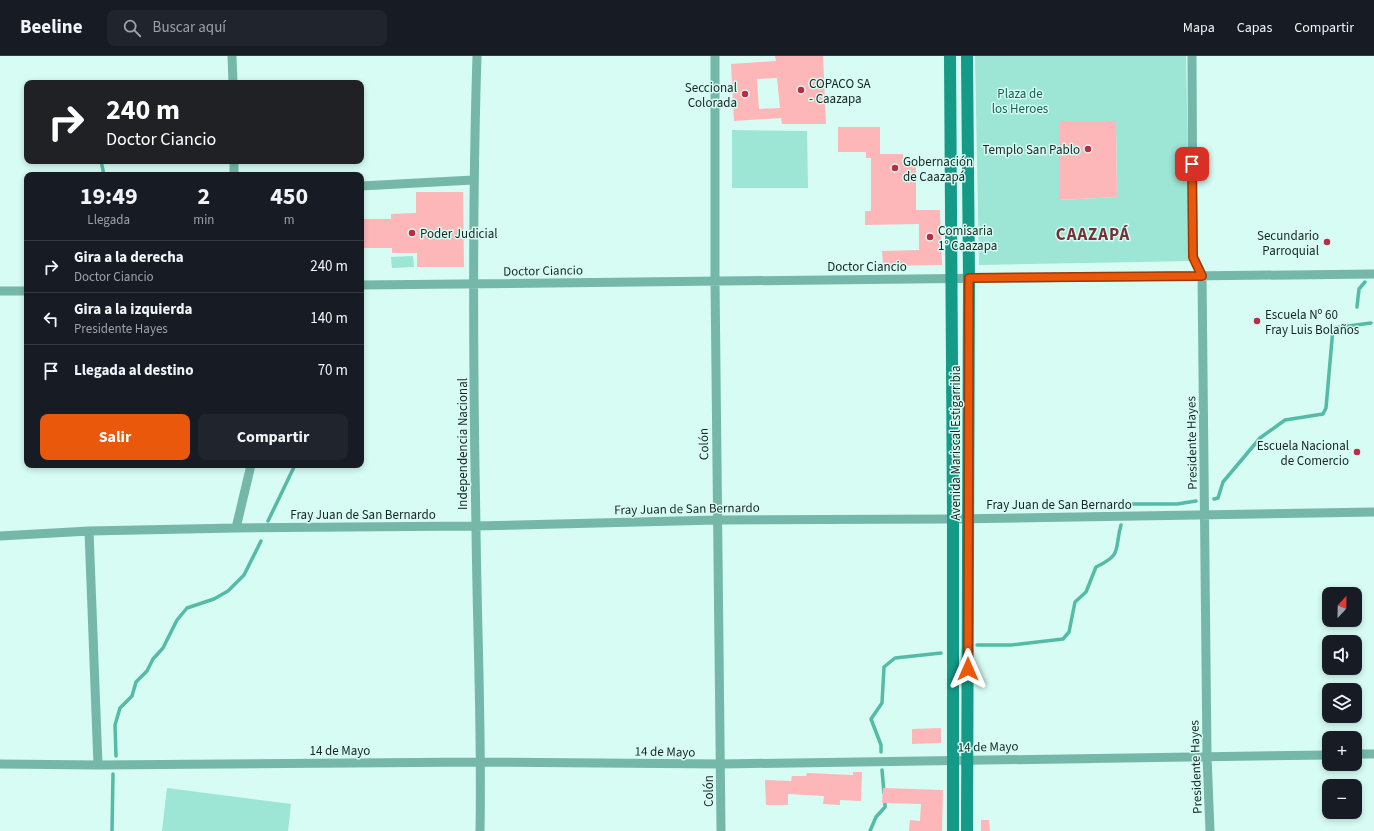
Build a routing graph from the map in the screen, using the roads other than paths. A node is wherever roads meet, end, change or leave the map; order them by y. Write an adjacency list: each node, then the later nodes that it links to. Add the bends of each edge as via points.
1 (232, 56): 7 (street)
2 (477, 56): 8 (street, Independencia Nacional)
3 (715, 56): 14 (street, Colón)
4 (950, 56): 12 (main road, Avenida Mariscal Estigarribia)
5 (967, 56): 13 (main road, Avenida Mariscal Estigarribia)
6 (1192, 56): 11 (street, Presidente Hayes, via 1193,257)
7 (233, 80)
8 (473, 180): 9 (street); 15 (street, Independencia Nacional)
9 (364, 186)
10 (1374, 274): 11 (street, Doctor Ciancio)
11 (1202, 276): 13 (street, Doctor Ciancio); 21 (street, Presidente Hayes)
12 (951, 278): 13 (street, Doctor Ciancio); 14 (street, Doctor Ciancio); 23 (main road, Avenida Mariscal Estigarribia)
13 (969, 278): 22 (main road, Avenida Mariscal Estigarribia)
14 (715, 280): 15 (street, Doctor Ciancio); 24 (street, Colón)
15 (474, 284): 16 (street, Doctor Ciancio); 25 (street, Independencia Nacional)
16 (364, 285)
17 (0, 291): 18 (street)
18 (24, 291)
19 (250, 468): 26 (street)
20 (1374, 512): 21 (street, Fray Juan de San Bernardo)
21 (1206, 516): 22 (street, Fray Juan de San Bernardo); 32 (street, Presidente Hayes)
22 (968, 518): 23 (street, Fray Juan de San Bernardo); 34 (main road, Avenida Mariscal Estigarribia)
23 (953, 519): 24 (street, Fray Juan de San Bernardo); 33 (main road, Avenida Mariscal Estigarribia)
24 (717, 520): 25 (street, Fray Juan de San Bernardo); 37 (street, Colón)
25 (476, 526): 26 (street, Fray Juan de San Bernardo); 35 (street, Independencia Nacional)
26 (236, 528): 27 (street, Fray Juan de San Bernardo)
27 (89, 531): 28 (street, Fray Juan de San Bernardo); 38 (street)
28 (0, 536)
29 (1362, 754): 30 (street)
30 (1374, 754)
31 (1322, 755): 32 (street, 14 de Mayo)
32 (1207, 756): 34 (street, 14 de Mayo); 43 (street, Presidente Hayes)
33 (953, 759): 34 (street, 14 de Mayo); 37 (street, 14 de Mayo); 41 (main road, Avenida Mariscal Estigarribia)
34 (968, 760): 42 (main road, Avenida Mariscal Estigarribia)
35 (481, 762): 37 (street, 14 de Mayo); 38 (street, 14 de Mayo); 39 (street, Independencia Nacional)
36 (0, 764): 38 (street, 14 de Mayo)
37 (721, 764): 40 (street, Colón)
38 (98, 765)
39 (480, 831)
40 (721, 831)
41 (953, 831)
42 (968, 831)
43 (1210, 831)

